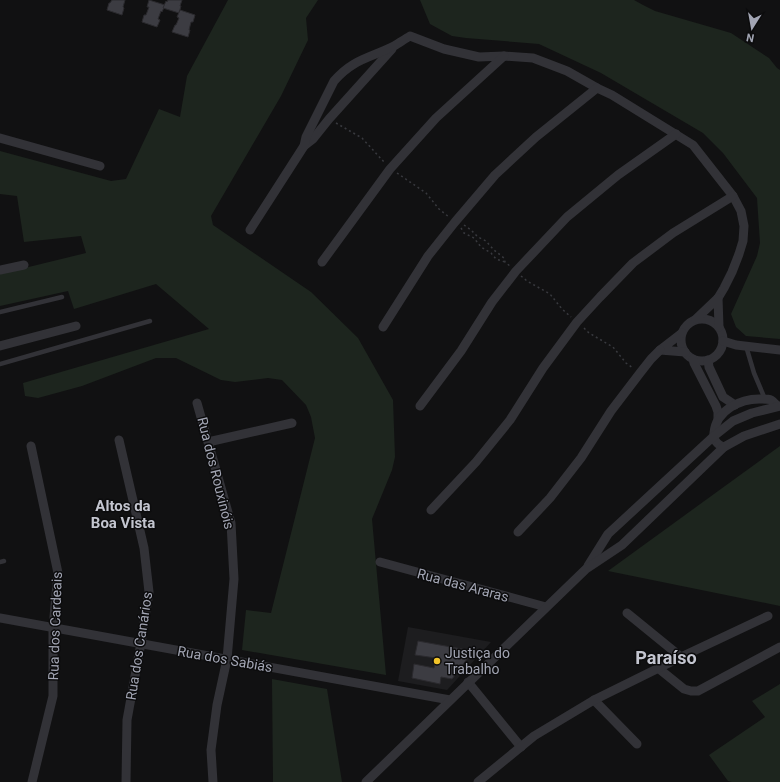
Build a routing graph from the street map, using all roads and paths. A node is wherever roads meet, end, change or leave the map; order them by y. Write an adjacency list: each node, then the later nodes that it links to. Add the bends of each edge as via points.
1 (394, 46): 2 (street, via 410,36 444,49 479,57); 6 (street, via 313,139); 6 (street, via 358,61 340,74 330,88)
2 (504, 56): 3 (street, via 533,58 567,71); 14 (street, via 436,118 390,169)
3 (597, 88): 4 (street); 23 (street, via 536,137 496,175 428,256)
4 (676, 134): 8 (street, via 693,145); 38 (street, via 618,175 567,217 516,271)
5 (0, 138): 7 (street)
6 (304, 146): 9 (street)
7 (100, 166)
8 (733, 196): 18 (street, via 741,211 744,226 743,242 732,272); 48 (street, via 673,232 633,263 600,297 577,322 543,368 510,420 476,462)
9 (250, 230)
10 (476, 235): 11 (path); 11 (path, via 465,225 461,225 464,233); 12 (path)
11 (474, 238): 13 (path, via 481,247)
12 (494, 250): 13 (path); 13 (path, via 505,262 496,259)
13 (492, 253)
14 (322, 262)
15 (24, 265): 16 (street)
16 (0, 270)
17 (62, 297): 19 (lane)
18 (718, 298): 20 (street); 24 (street)
19 (0, 312)
20 (696, 319): 24 (street, via 706,319); 25 (street, via 688,324)
21 (150, 321): 34 (lane)
22 (76, 326): 27 (street)
23 (383, 327)
24 (719, 327): 26 (street)
25 (682, 333): 29 (street); 31 (street, via 681,343)
26 (723, 341): 28 (street); 33 (street, via 717,355)
27 (0, 346)
28 (746, 346): 30 (street); 35 (lane)
29 (660, 350): 31 (street); 49 (street, via 611,411 581,458 550,498)
30 (780, 350)
31 (685, 352): 32 (street)
32 (693, 359): 33 (street); 40 (street, via 716,406)
33 (708, 360): 37 (street, via 723,397)
34 (0, 364)
35 (765, 399): 37 (street, via 749,400); 39 (street)
36 (197, 403): 45 (street, Rua dos Rouxinóis)
37 (735, 405): 40 (street)
38 (420, 406)
39 (779, 406): 43 (street, via 733,421)
40 (718, 419): 43 (street)
41 (292, 423): 45 (street)
42 (780, 424): 47 (street, via 744,436)
43 (714, 436): 47 (street); 51 (street, via 608,534)
44 (119, 440): 57 (street, Rua dos Canários, via 144,548 149,592)
45 (208, 442): 60 (street, Rua dos Rouxinóis, via 231,523 234,579)
46 (31, 446): 56 (street, Rua dos Cardeais, via 58,573)
47 (724, 447): 51 (street, via 622,545)
48 (431, 510)
49 (518, 532)
50 (380, 562): 52 (street, Rua das Araras)
51 (586, 568): 52 (street)
52 (546, 607): 62 (street)
53 (627, 613): 59 (street)
54 (768, 616): 59 (street)
55 (0, 618): 56 (street, Rua dos Sabiás)
56 (53, 628): 57 (street, Rua dos Sabiás); 67 (street, Rua dos Cardeais, via 53,696)
57 (141, 643): 60 (street, Rua dos Sabiás); 68 (street, Rua dos Canários, via 126,720)
58 (780, 647): 61 (street, via 698,691 684,689)
59 (681, 657): 61 (street)
60 (227, 659): 63 (street, Rua dos Sabiás); 69 (street, Rua dos Rouxinóis, via 211,750)
61 (658, 668): 64 (street)
62 (468, 682): 63 (street); 66 (street)
63 (450, 700): 70 (street)
64 (594, 700): 65 (street); 66 (street, via 534,736)
65 (637, 744)
66 (521, 747): 71 (street)
67 (32, 782)
68 (126, 782)
69 (213, 782)
70 (366, 782)
71 (478, 782)

